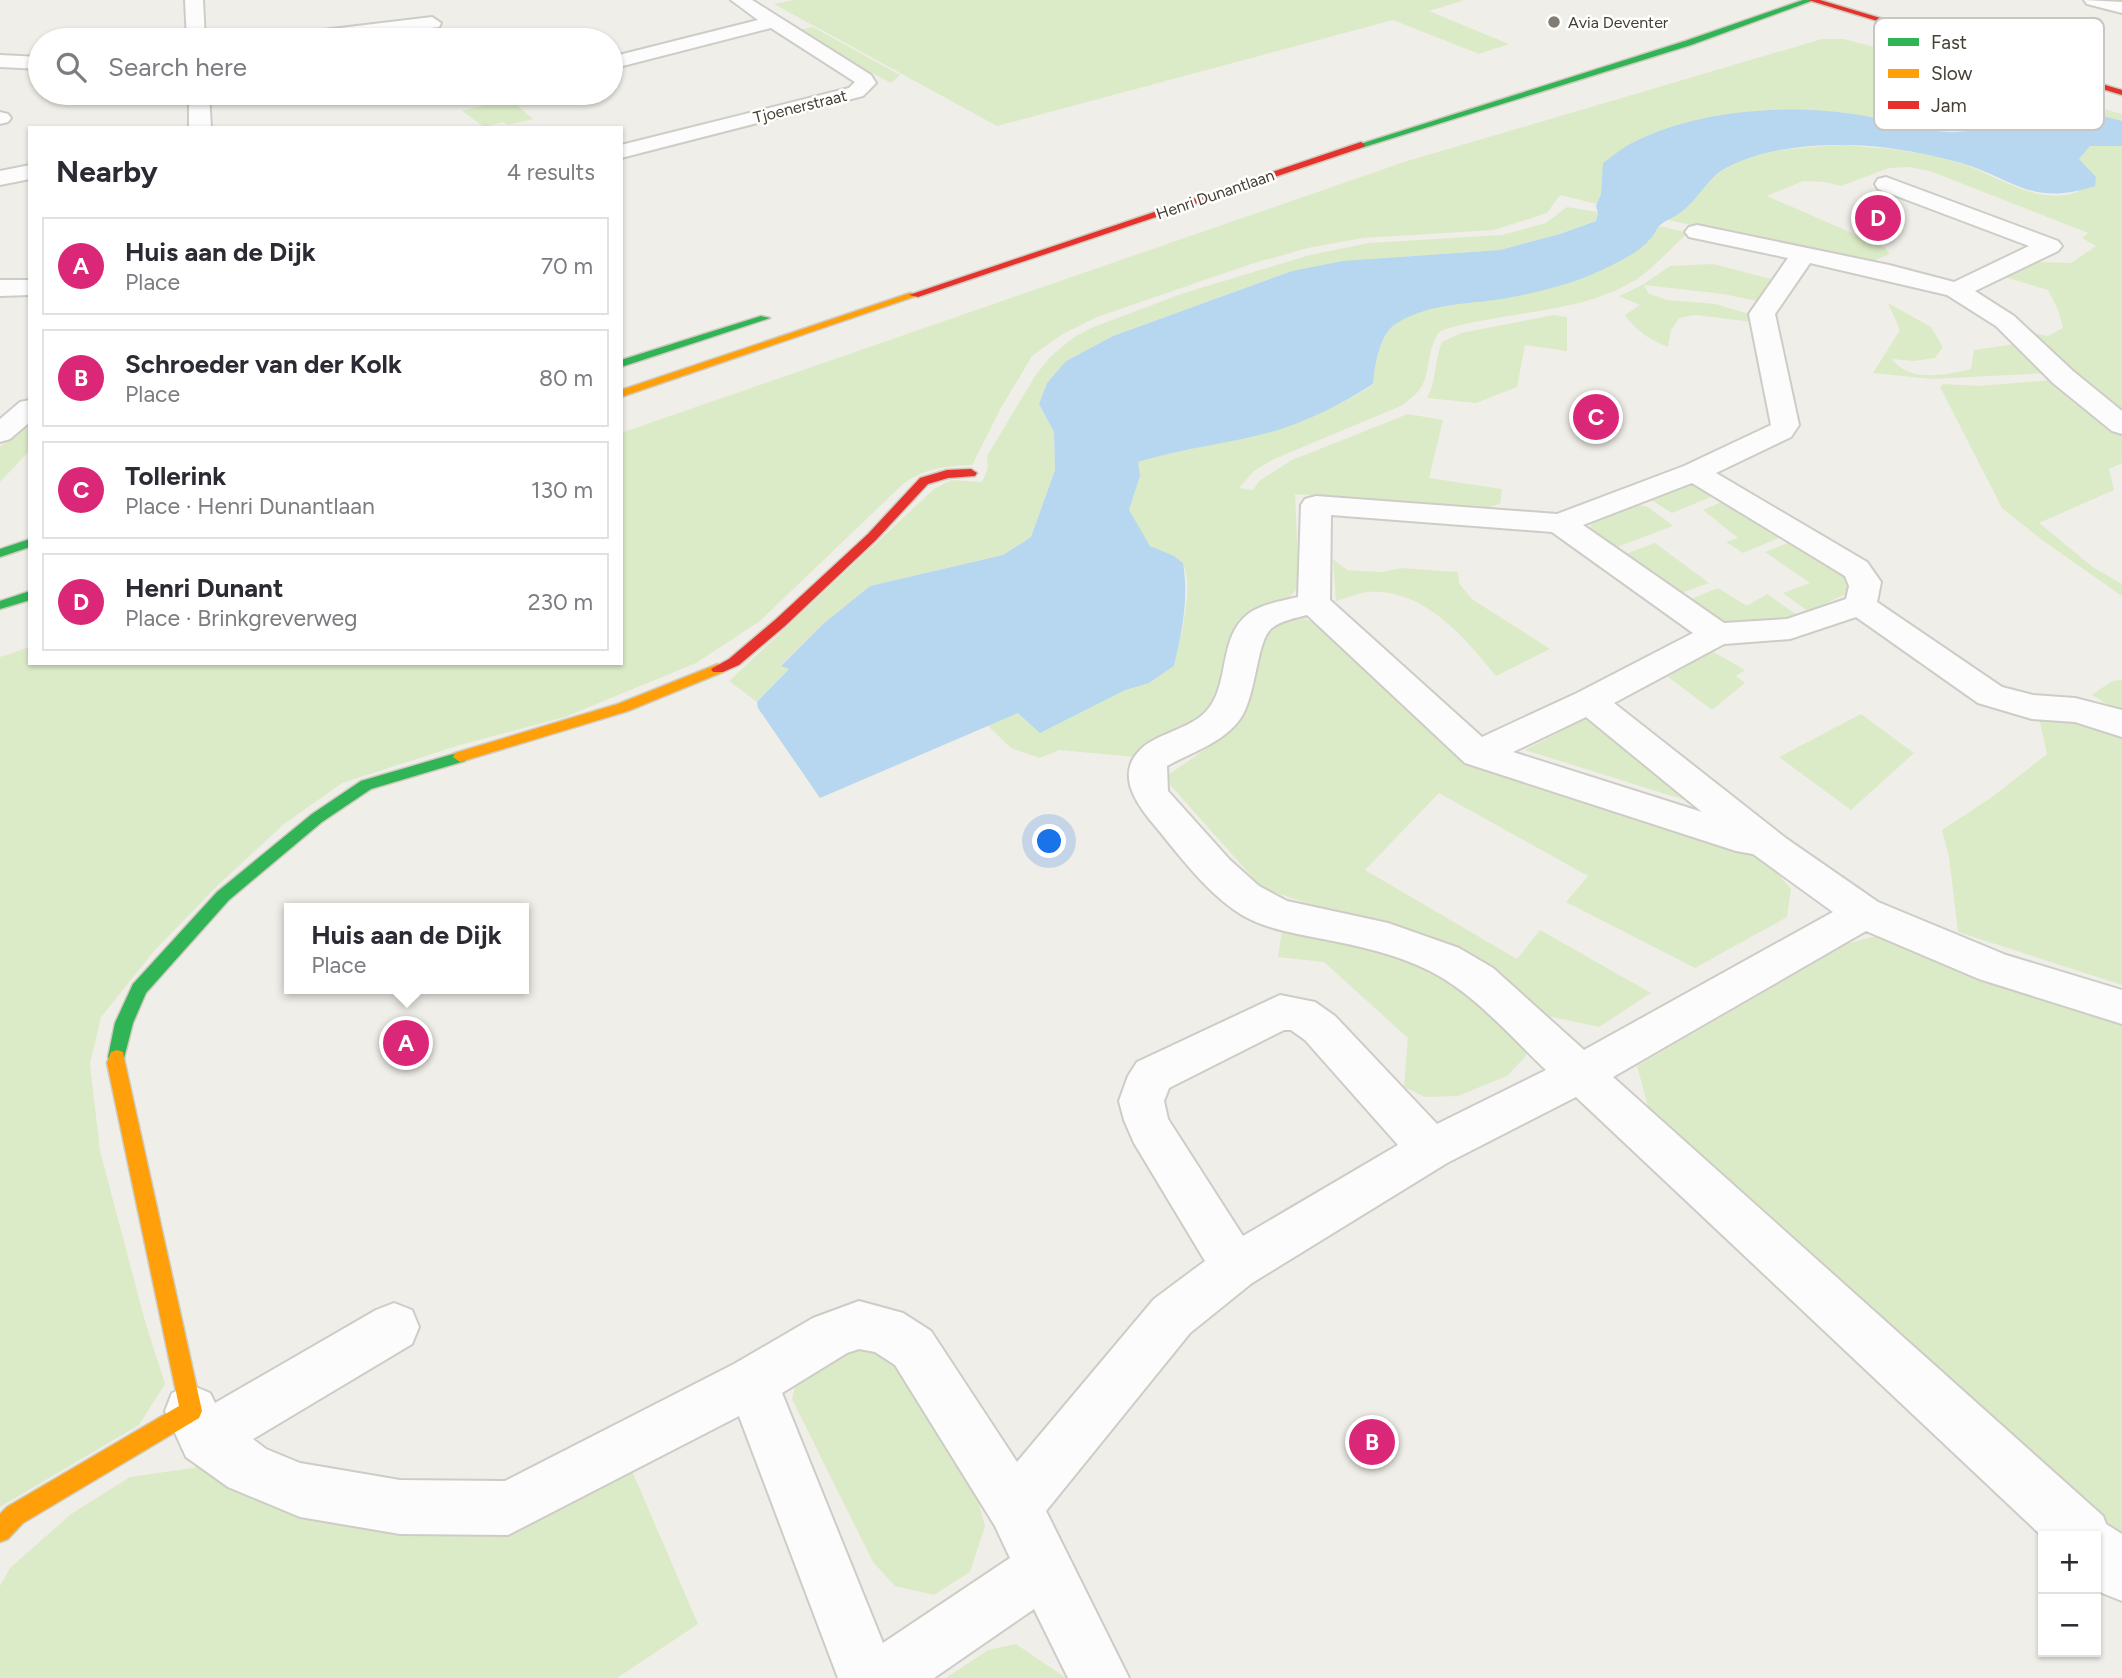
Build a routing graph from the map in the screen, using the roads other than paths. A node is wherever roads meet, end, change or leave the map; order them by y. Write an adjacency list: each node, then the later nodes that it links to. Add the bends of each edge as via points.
1 (194, 0): 10 (street)
2 (429, 0): 9 (street)
3 (740, 0): 8 (street)
4 (1811, 0): 7 (main road); 31 (main road, Henri Dunantlaan, via 1372,141)
5 (2093, 0): 6 (street)
6 (2122, 8)
7 (1874, 19)
8 (771, 22): 14 (street); 20 (street, Tjoenerstraat, via 866,83 856,92)
9 (432, 23): 11 (street); 12 (street)
10 (195, 28)
11 (390, 28)
12 (440, 28)
13 (0, 61): 15 (street)
14 (623, 61)
15 (28, 62)
16 (2104, 88): 17 (main road)
17 (2122, 93)
18 (200, 105): 19 (street)
19 (201, 126)
20 (623, 151)
21 (28, 172): 22 (street)
22 (0, 178)
23 (1886, 184): 28 (street, via 2050,246)
24 (1697, 232): 25 (street)
25 (1802, 256): 28 (street); 35 (street, via 1762,314 1785,425 1781,431)
26 (28, 287): 27 (street)
27 (0, 288)
28 (1956, 290): 33 (street, via 2005,321)
29 (774, 315): 30 (main road)
30 (623, 363)
31 (623, 393)
32 (28, 410): 34 (street)
33 (2122, 425)
34 (0, 433)
35 (1694, 471): 37 (street); 43 (street, via 1856,569 1867,586)
36 (971, 473): 56 (main road, via 924,481 872,537 733,662 617,711 366,785 317,818 233,887 139,989 124,1023 116,1063)
37 (1560, 523): 41 (street, via 1316,505); 44 (street)
38 (28, 544): 39 (main road)
39 (0, 553)
40 (28, 596): 42 (main road)
41 (1314, 603): 47 (street); 51 (street, via 1263,618 1251,627 1243,644 1236,697 1214,725 1149,762 1150,795 1231,885 1256,904 1294,918 1379,936 1459,965)
42 (0, 605)
43 (1860, 605): 44 (street, via 1790,629); 46 (street, via 1990,695 2032,707 2076,710)
44 (1717, 634): 45 (street)
45 (1589, 701): 47 (street); 48 (street)
46 (2122, 725)
47 (1478, 754): 48 (street)
48 (1773, 849): 49 (street)
49 (1864, 913): 50 (street, via 1993,968); 51 (street)
50 (2122, 1007)
51 (1582, 1073): 52 (street); 59 (street)
52 (1431, 1149): 53 (street); 53 (street, via 1320,1028 1300,1014 1280,1012 1261,1019 1153,1075 1142,1090 1140,1107)
53 (1235, 1267): 57 (street, via 1172,1316)
54 (394, 1327): 56 (street)
55 (752, 1382): 56 (street, via 508,1508 400,1507 300,1490 247,1468); 57 (street, via 831,1335 859,1325 885,1329 913,1348); 63 (street)
56 (198, 1425): 58 (main road, via 15,1514)
57 (1014, 1507): 61 (street)
58 (0, 1531)
59 (2078, 1531)
60 (2101, 1553): 62 (street)
61 (1043, 1569): 64 (street); 65 (street)
62 (2122, 1573)
63 (869, 1678)
64 (883, 1678)
65 (1099, 1678)

